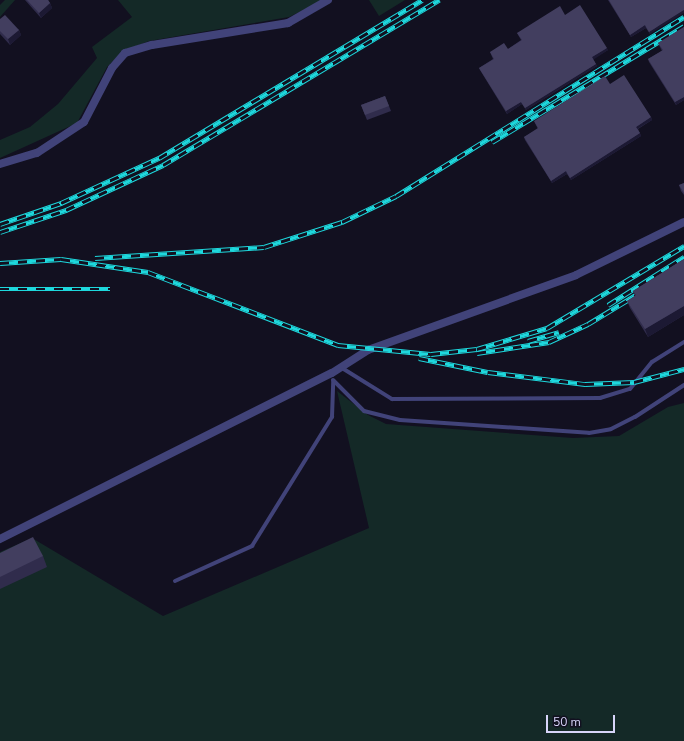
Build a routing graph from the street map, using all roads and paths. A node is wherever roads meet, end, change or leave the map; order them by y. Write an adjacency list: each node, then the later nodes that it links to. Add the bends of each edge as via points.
1 (328, 0): 2 (street, via 288,23 152,45 126,53 112,68 84,122 37,152)
2 (0, 164)
3 (684, 222): 5 (street, via 576,275 412,331 368,350)
4 (684, 342): 5 (lane, via 652,362 630,389 600,398 392,398)
5 (342, 368): 6 (street)
6 (332, 377): 7 (lane, via 364,411 390,418 581,433 611,429); 8 (street); 9 (lane, via 332,417 252,546)
7 (684, 385)
8 (0, 539)
9 (175, 581)

